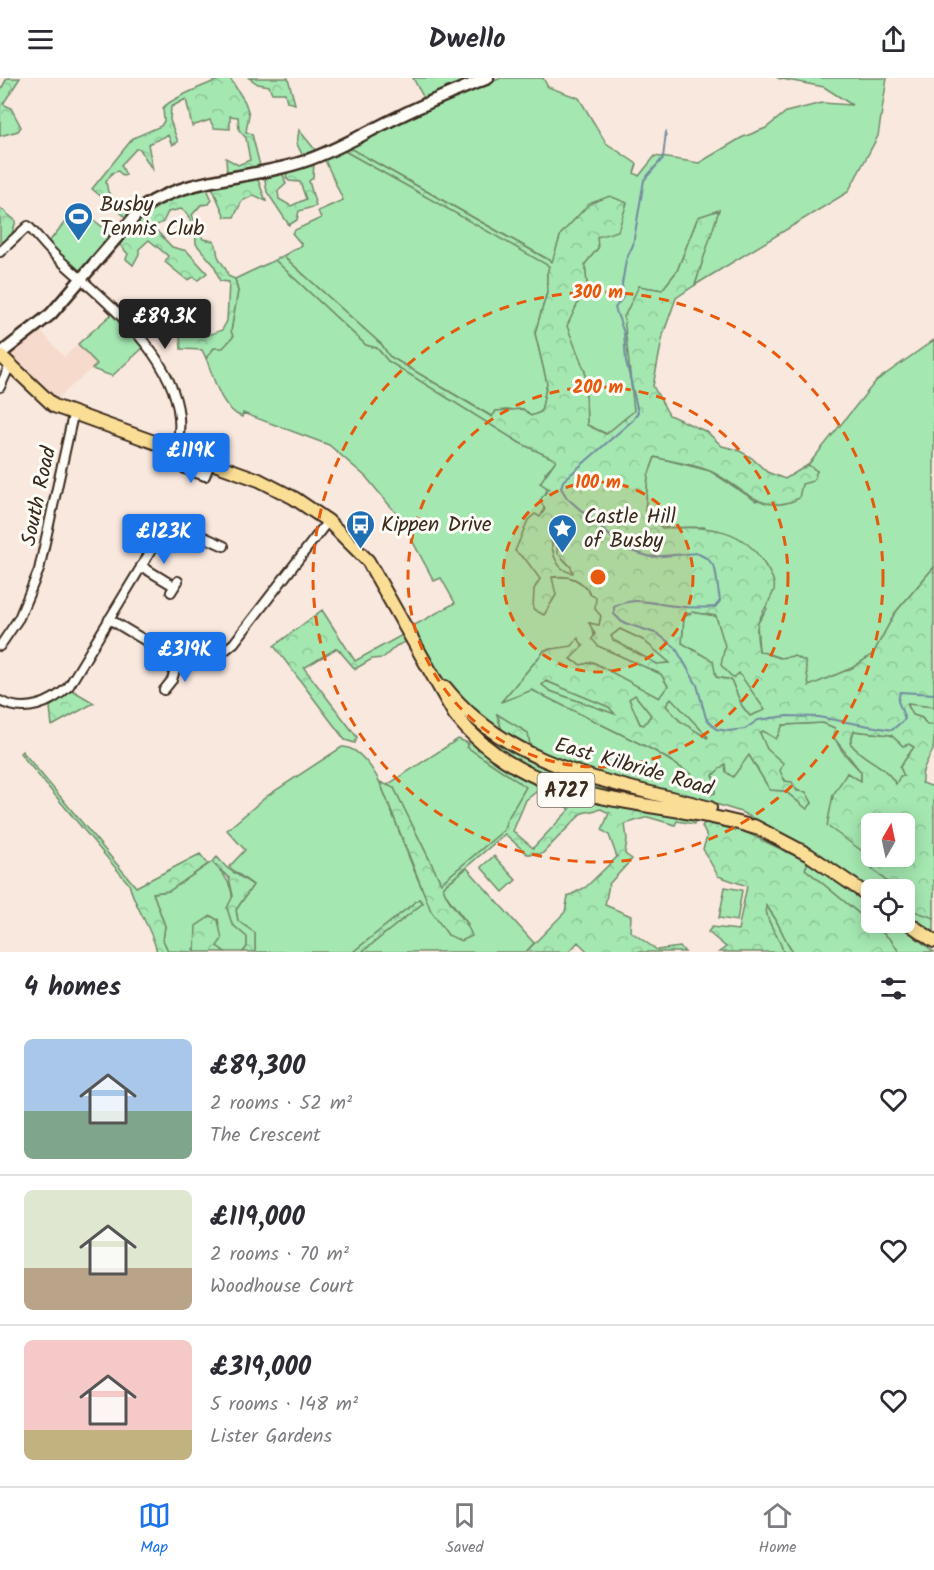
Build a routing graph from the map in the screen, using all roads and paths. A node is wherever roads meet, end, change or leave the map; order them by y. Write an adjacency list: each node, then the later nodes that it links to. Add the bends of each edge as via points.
1 (488, 78): 3 (main road, via 303,162 169,192 143,207)
2 (0, 252): 3 (street, via 28,226 58,260)
3 (82, 278): 4 (main road, via 51,314); 8 (street, via 142,338 165,375 180,415)
4 (0, 354): 5 (main road, East Kilbride Road / A727)
5 (10, 365): 6 (street); 7 (main road, East Kilbride Road / A727, via 47,401)
6 (0, 387)
7 (73, 415): 8 (main road, East Kilbride Road / A727); 14 (street, South Road, via 39,570 19,618)
8 (176, 450): 9 (main road, East Kilbride Road / A727, via 279,490)
9 (328, 521): 15 (street, via 228,649 203,663); 16 (main road, East Kilbride Road / A727, via 368,561)
10 (224, 546): 11 (street, via 167,524)
11 (141, 566): 12 (street); 13 (street)
12 (175, 586)
13 (109, 620): 15 (street); 18 (street, via 69,686 56,697 25,707)
14 (0, 646)
15 (178, 660): 17 (street, via 172,680)
16 (424, 660): 19 (main road, East Kilbride Road / A727); 20 (main road, East Kilbride Road / A727)
17 (164, 690)
18 (0, 701)
19 (476, 719): 20 (main road); 21 (main road, East Kilbride Road / A727, via 527,754 566,770 713,808)
20 (467, 729): 21 (main road, East Kilbride Road / A727, via 516,767 550,784 700,813)
21 (759, 829): 22 (main road, East Kilbride Road / A727, via 809,855)
22 (861, 890)
23 (915, 928): 24 (main road)
24 (933, 940)

